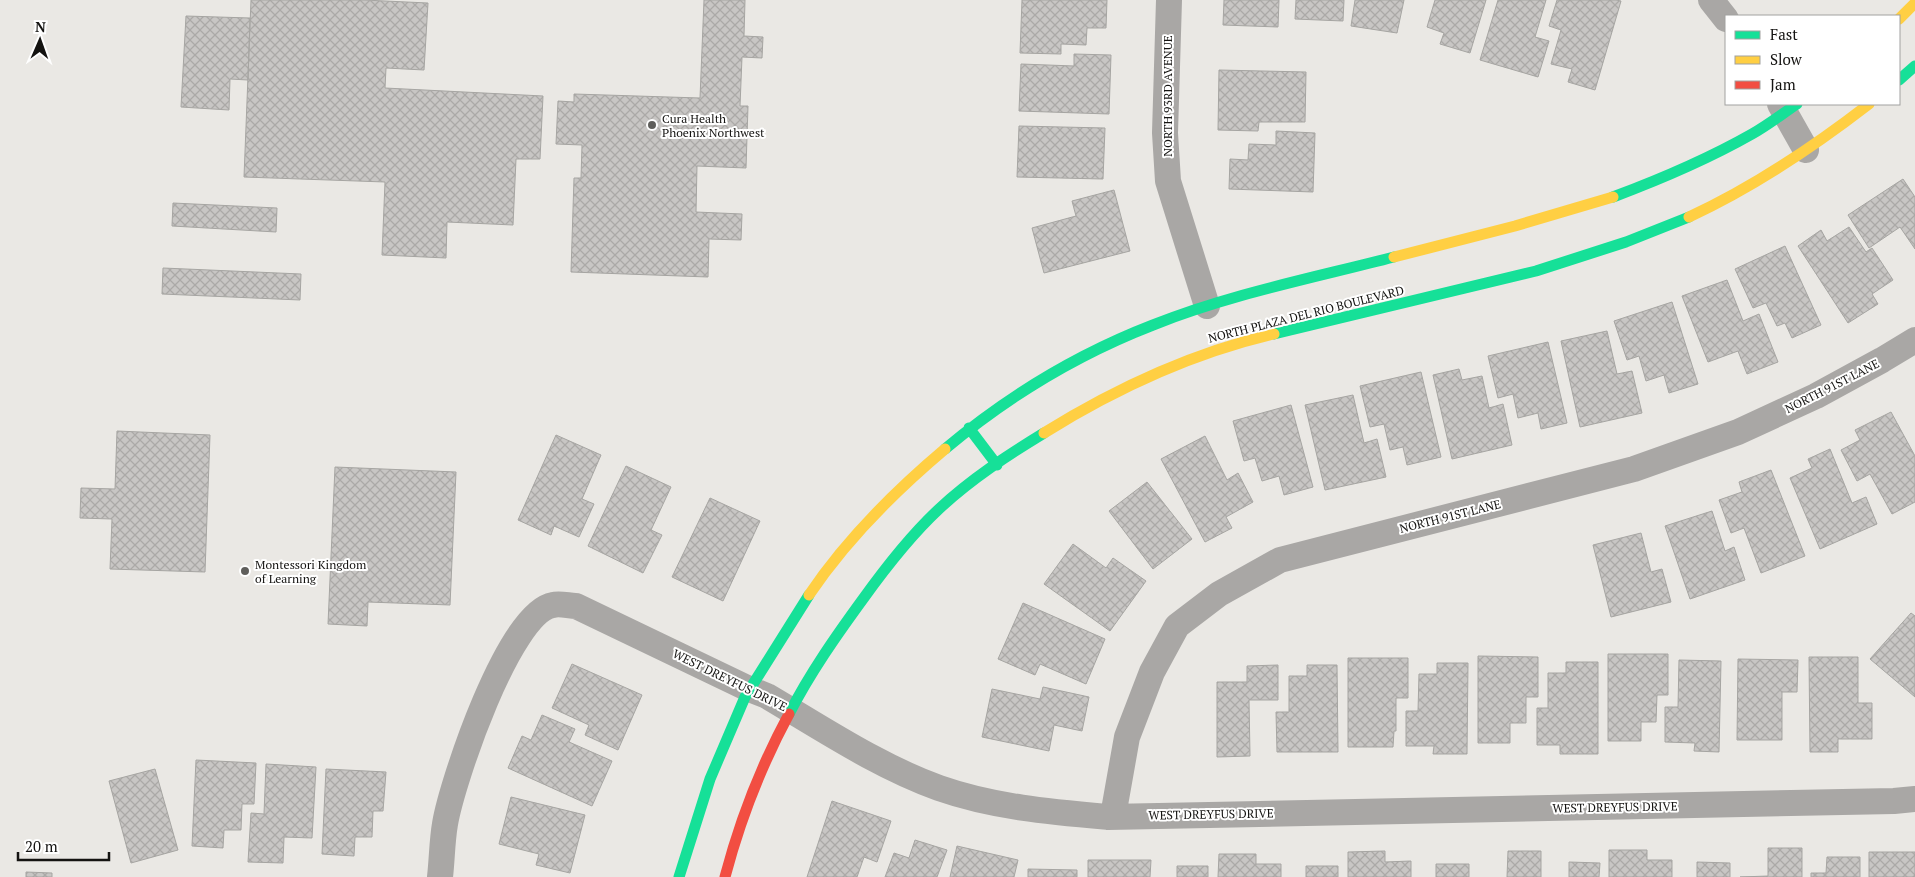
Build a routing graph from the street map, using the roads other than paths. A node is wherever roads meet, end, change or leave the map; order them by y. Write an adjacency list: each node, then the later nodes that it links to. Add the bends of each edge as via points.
1 (1169, 0): 11 (street, NORTH 93RD AVENUE, via 1164,133 1168,182)
2 (1711, 0): 4 (street)
3 (1915, 3): 5 (street)
4 (1725, 18)
5 (1900, 19)
6 (1915, 66): 7 (street)
7 (1900, 79)
8 (1868, 105): 10 (street, NORTH PLAZA DEL RIO BOULEVARD)
9 (1787, 107): 10 (street); 11 (street, via 1750,134 1705,159 1592,205)
10 (1806, 150): 14 (street, NORTH PLAZA DEL RIO BOULEVARD, via 1721,201 1620,244 1562,264 1242,342 1194,357 1106,397)
11 (1207, 306): 13 (street, via 1117,340 1045,379)
12 (1915, 340): 18 (street, NORTH 91ST LANE, via 1816,396 1738,432 1634,469 1280,560 1219,594 1177,626 1152,672 1127,737)
13 (969, 428): 14 (street); 15 (street, via 912,479 830,566 783,633)
14 (997, 464): 16 (street, NORTH PLAZA DEL RIO BOULEVARD, via 940,508 906,545 842,627)
15 (750, 689): 16 (street, WEST DREYFUS DRIVE); 19 (street, WEST DREYFUS DRIVE, via 576,606 552,604 531,618 514,642 477,720 445,824); 20 (street, via 708,784)
16 (791, 710): 18 (street, WEST DREYFUS DRIVE, via 876,760 939,788 998,804 1056,813); 21 (street, NORTH PLAZA DEL RIO BOULEVARD, via 768,754 730,855)
17 (1915, 799): 18 (street, WEST DREYFUS DRIVE)
18 (1113, 816)
19 (440, 877)
20 (679, 877)
21 (725, 877)

